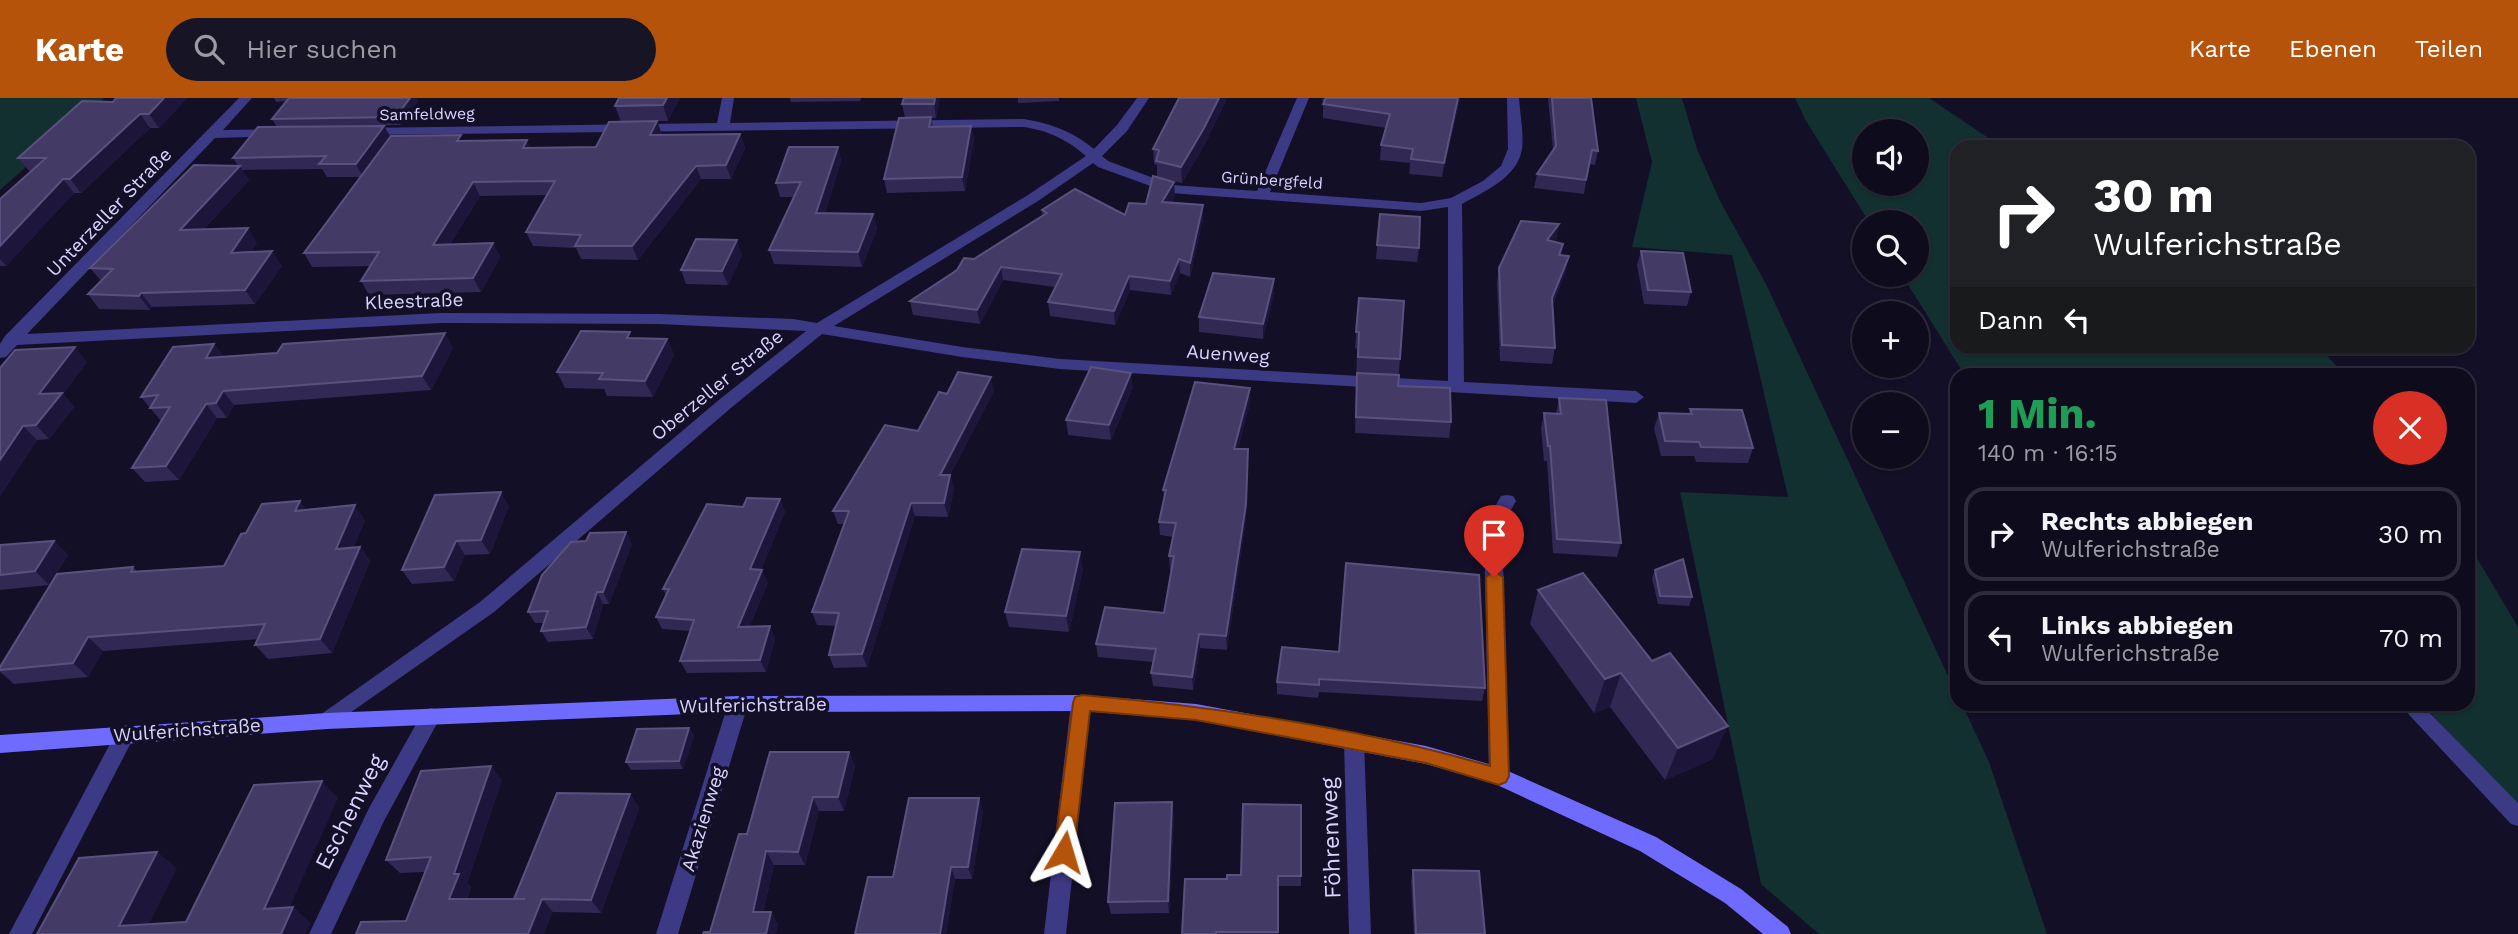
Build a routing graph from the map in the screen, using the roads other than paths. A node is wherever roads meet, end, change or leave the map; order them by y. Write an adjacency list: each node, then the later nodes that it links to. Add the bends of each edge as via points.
1 (246, 98): 9 (street, Unterzeller Straße)
2 (728, 98): 6 (street)
3 (1143, 98): 10 (street, Oberzeller Straße)
4 (1303, 98): 11 (street)
5 (1513, 98): 12 (street, Grünbergfeld, via 1514,149 1507,167)
6 (723, 126): 7 (street, Samfeldweg); 10 (street, Samfeldweg, via 1024,123 1073,138)
7 (349, 132)
8 (295, 133): 9 (street)
9 (213, 134): 14 (street, Unterzeller Straße)
10 (1094, 156): 11 (street, Grünbergfeld, via 1103,164 1170,188); 13 (street, Oberzeller Straße)
11 (1261, 197): 12 (street, Grünbergfeld, via 1421,207)
12 (1455, 202): 16 (street)
13 (818, 329): 14 (street, Kleestraße, via 793,324 428,318); 16 (street, Auenweg, via 1060,364); 23 (street, Oberzeller Straße, via 487,607)
14 (10, 340): 15 (street, Unterzeller Straße)
15 (0, 353)
16 (1456, 387): 17 (street, Auenweg)
17 (1636, 397)
18 (1507, 500): 27 (street, via 1493,526)
19 (1082, 703): 20 (main road, Wulferichstraße); 25 (main road, Wulferichstraße, via 1196,712); 32 (street)
20 (738, 704): 22 (main road, Wulferichstraße); 31 (street, Akazienweg)
21 (2416, 711): 28 (street)
22 (431, 716): 23 (main road, Wulferichstraße); 30 (street, Eschenweg, via 376,814)
23 (327, 721): 24 (main road, Wulferichstraße)
24 (126, 733): 26 (main road, Wulferichstraße); 29 (street)
25 (1354, 741): 27 (main road, Wulferichstraße); 33 (street, Föhrenweg)
26 (0, 744)
27 (1499, 776): 34 (main road, Wulferichstraße, via 1648,844 1733,896)
28 (2518, 817)
29 (20, 934)
30 (320, 934)
31 (667, 934)
32 (1055, 934)
33 (1360, 934)
34 (1780, 934)

